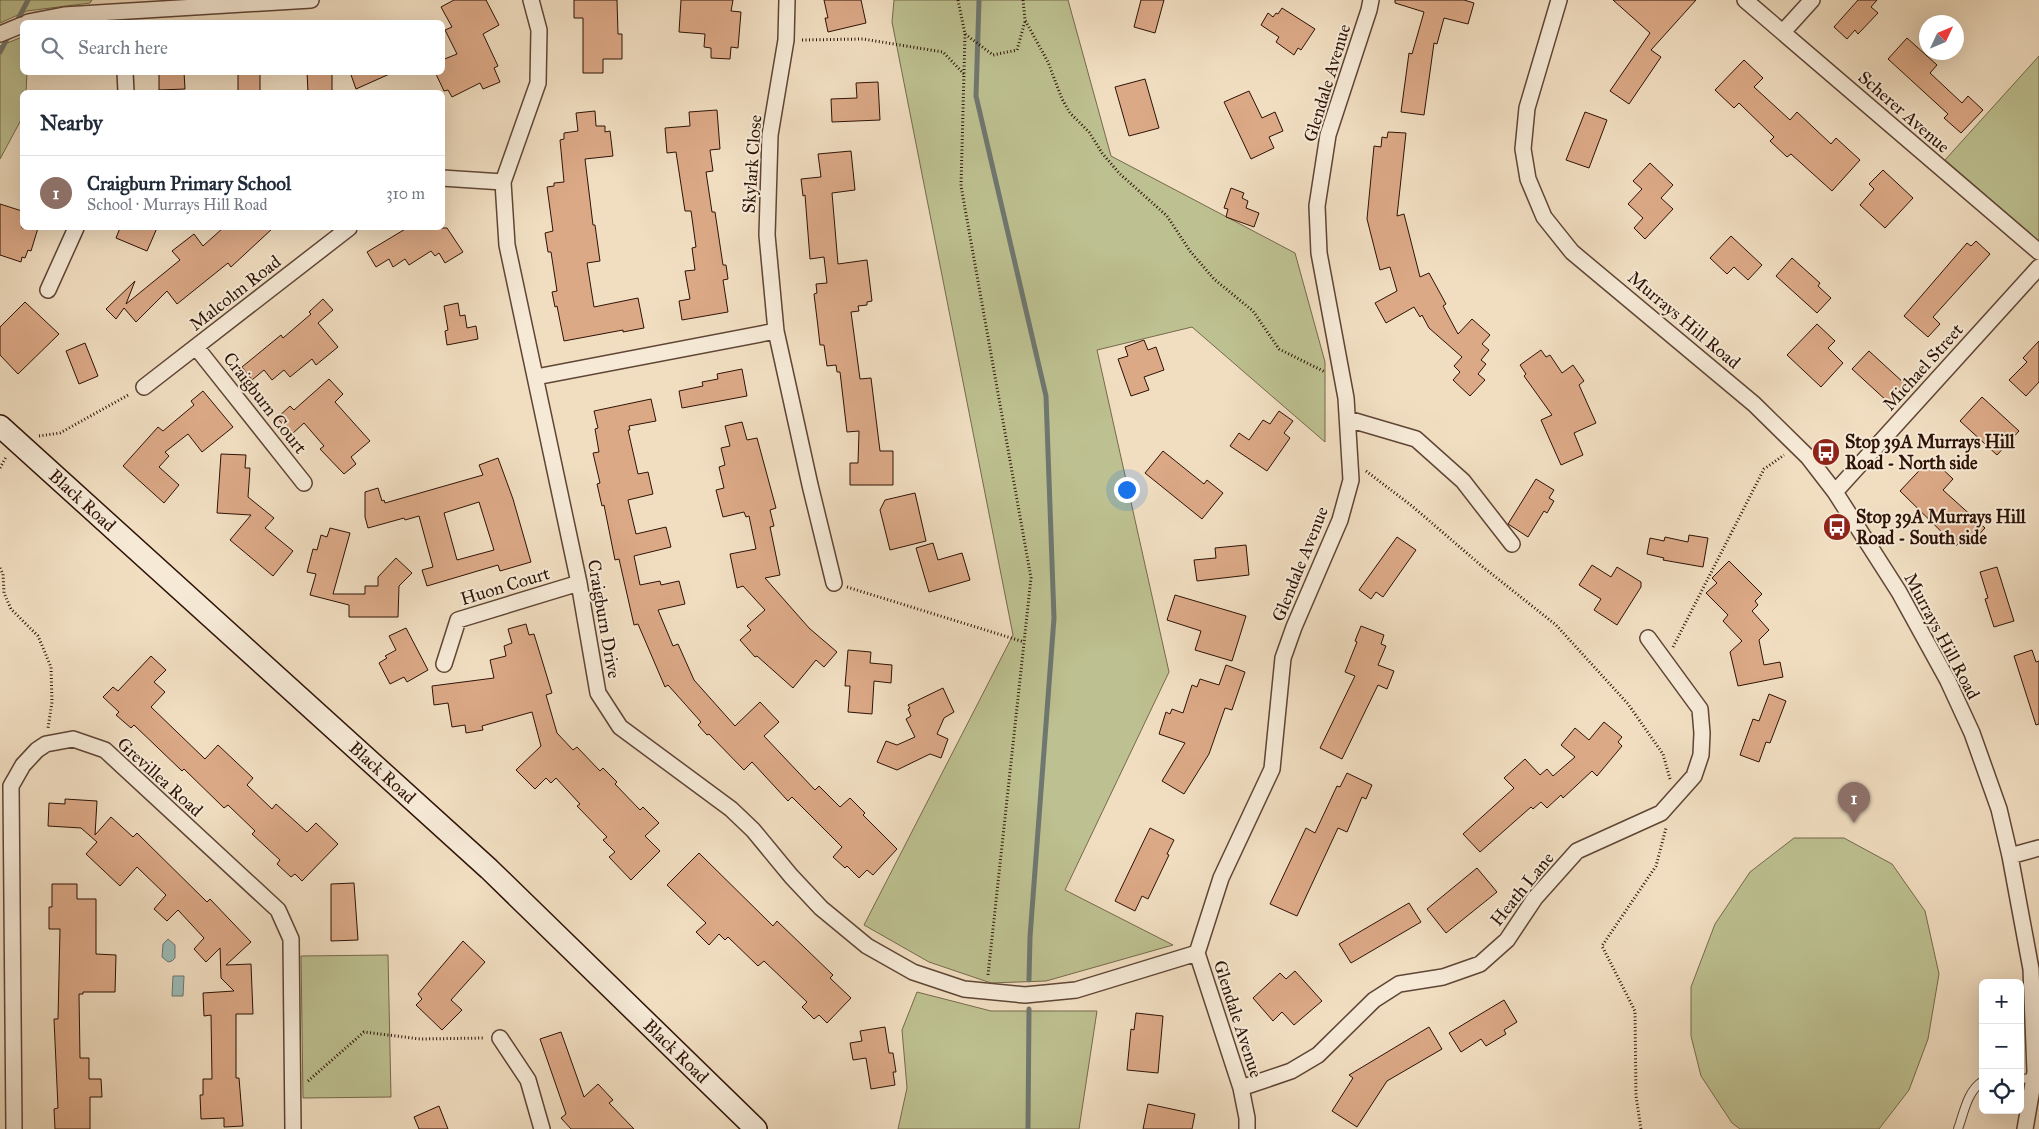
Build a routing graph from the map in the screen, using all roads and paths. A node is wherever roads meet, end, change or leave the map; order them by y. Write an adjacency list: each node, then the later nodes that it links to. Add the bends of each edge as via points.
1 (311, 0): 10 (street)
2 (531, 0): 22 (street, Craigburn Drive, via 540,30 538,83)
3 (787, 0): 17 (street, Skylark Close)
4 (958, 0): 16 (path)
5 (1023, 0): 12 (path)
6 (1371, 0): 31 (street, Glendale Avenue, via 1328,135 1317,206 1319,253)
7 (1559, 0): 36 (street, Murrays Hill Road, via 1527,108 1524,149 1528,179 1544,216 1572,252 1754,404)
8 (1745, 0): 14 (street, Scherer Avenue)
9 (1812, 0): 14 (street)
10 (120, 12): 11 (street)
11 (38, 20)
12 (1025, 20): 16 (path, via 1017,50 993,55); 31 (path, via 1070,113 1119,173 1167,216 1190,251 1214,279 1253,311 1279,349)
13 (20, 26): 15 (street)
14 (1783, 32): 25 (street, Scherer Avenue)
15 (0, 34)
16 (965, 34): 18 (path)
17 (786, 40): 18 (path, via 863,40 943,52); 28 (street, Skylark Close, via 770,135 767,226)
18 (964, 74): 45 (path, via 962,186 1031,578)
19 (125, 75): 20 (street)
20 (126, 90)
21 (445, 178): 22 (street)
22 (502, 182): 30 (street, Craigburn Drive, via 507,245)
23 (75, 230): 27 (street)
24 (346, 230): 29 (street, Malcolm Road)
25 (2039, 252)
26 (2039, 267): 39 (street, Michael Street)
27 (48, 290)
28 (776, 331): 30 (street); 43 (street, Skylark Close)
29 (196, 347): 32 (street, Malcolm Road); 38 (street, Craigburn Court)
30 (536, 377): 42 (street, Craigburn Drive)
31 (1343, 381): 33 (street, Glendale Avenue)
32 (144, 387): 35 (path, via 60,433)
33 (1348, 419): 37 (street, Glendale Avenue); 40 (street, via 1416,439 1462,482)
34 (0, 426): 35 (main road, Black Road)
35 (16, 440): 63 (main road, Black Road, via 489,869)
36 (1796, 446): 39 (street, Murrays Hill Road); 46 (path, via 1764,469)
37 (1350, 458): 49 (path, via 1556,626 1628,704 1663,754); 53 (street, Glendale Avenue, via 1351,480 1340,520 1283,658 1272,769 1221,878)
38 (304, 483)
39 (1835, 492): 51 (street, Murrays Hill Road, via 1899,592 1948,681 1972,733 1999,809)
40 (1512, 544)
41 (0, 568): 48 (path, via 4,593 11,609 38,636 51,667 52,702)
42 (579, 584): 47 (street, Huon Court, via 458,620); 54 (street, Craigburn Drive, via 598,693 620,727 731,809 821,908 867,946 913,972 964,989)
43 (834, 584): 45 (path)
44 (1648, 638): 46 (street, Heath Lane)
45 (1024, 642): 54 (path)
46 (1665, 662): 49 (street, Heath Lane, via 1700,709 1702,733 1701,755 1694,776)
47 (444, 664)
48 (46, 744): 52 (street, via 23,765 11,786); 59 (street, Grevillea Road, via 74,739 105,750 278,910 291,939)
49 (1676, 796): 58 (street, Heath Lane, via 1661,813 1577,852 1536,898 1507,940 1480,964 1443,977 1399,984 1374,1000 1318,1055 1290,1071); 65 (path, via 1656,866 1602,946 1635,1011 1636,1096)
50 (2039, 848): 51 (street)
51 (2010, 856): 56 (street, Murrays Hill Road, via 2031,969)
52 (6, 872): 60 (street)
53 (1197, 953): 54 (street, Craigburn Drive, via 1076,990 1025,995); 58 (street, Glendale Avenue)
54 (987, 991)
55 (500, 1038): 59 (path, via 420,1039 364,1032); 62 (street, via 528,1080)
56 (2027, 1078): 67 (street, Murrays Hill Road)
57 (1979, 1084): 66 (lane, via 1970,1096)
58 (1241, 1088): 64 (street, Glendale Avenue)
59 (292, 1095): 61 (street, Grevillea Road)
60 (14, 1129)
61 (293, 1129)
62 (542, 1129)
63 (756, 1129)
64 (1247, 1129)
65 (1641, 1129)
66 (1958, 1129)
67 (2025, 1129)

